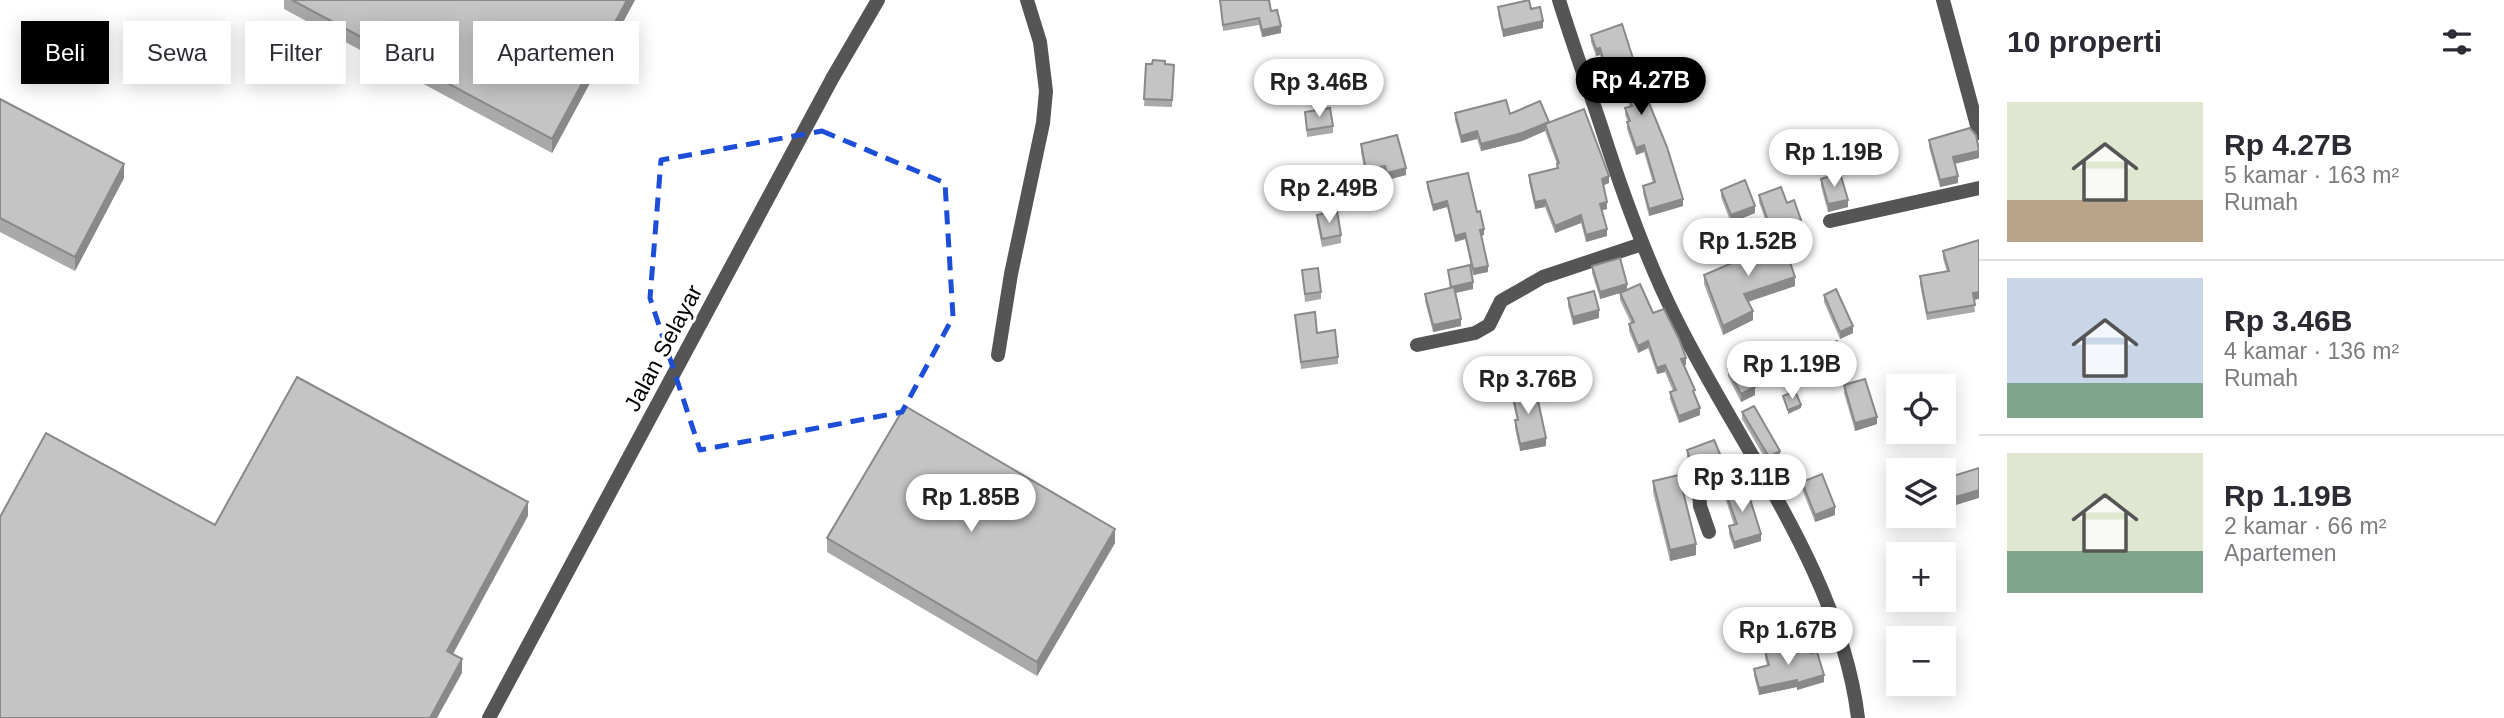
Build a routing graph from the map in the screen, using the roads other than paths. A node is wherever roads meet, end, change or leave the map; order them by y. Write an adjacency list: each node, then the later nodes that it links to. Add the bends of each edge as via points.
1 (878, 0): 13 (street, Jalan Selayar)
2 (1027, 0): 10 (street, via 1040,42 1046,91)
3 (1559, 0): 8 (street)
4 (1943, 0): 5 (street)
5 (1979, 133)
6 (1979, 188): 7 (street)
7 (1830, 221)
8 (1642, 244): 9 (street, via 1543,277 1501,301 1489,325 1475,333); 11 (street, via 1676,320)
9 (1417, 345)
10 (998, 355)
11 (1753, 458): 12 (street, via 1699,489); 14 (street, via 1828,605 1848,665)
12 (1709, 532)
13 (489, 718)
14 (1858, 718)

